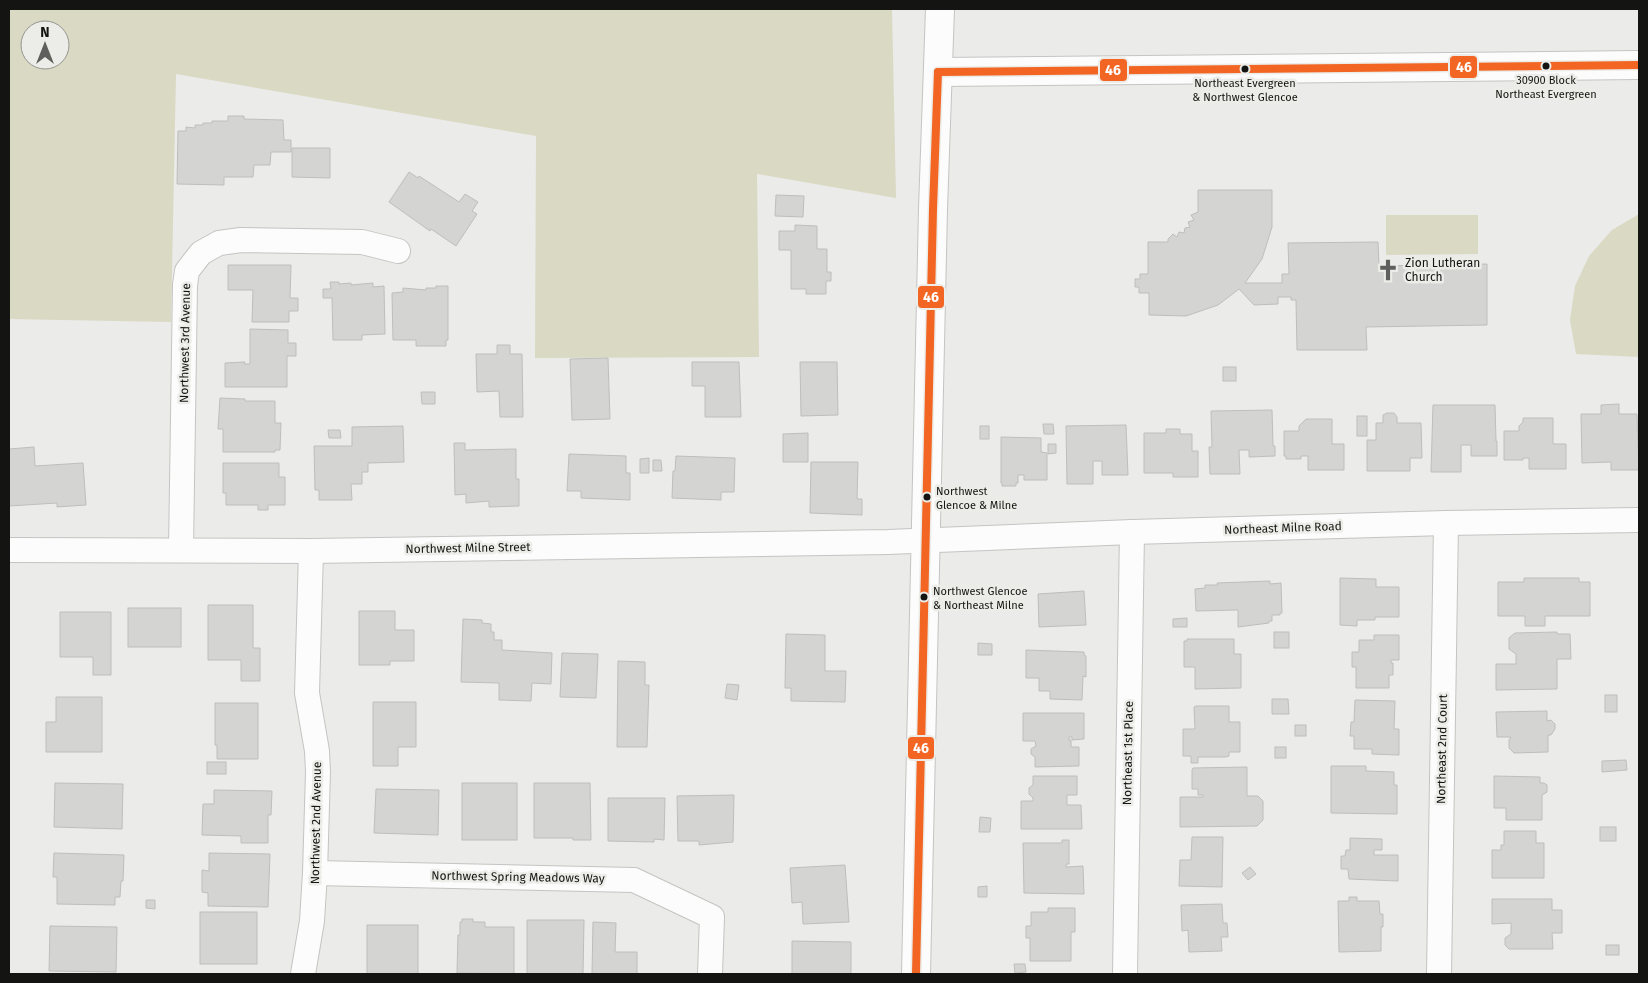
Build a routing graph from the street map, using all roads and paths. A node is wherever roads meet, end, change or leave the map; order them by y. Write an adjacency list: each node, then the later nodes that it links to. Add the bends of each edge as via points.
1 (940, 9): 3 (main road)
2 (1639, 65): 3 (main road)
3 (938, 72): 8 (main road, via 932,219)
4 (398, 251): 10 (street, Northwest 3rd Avenue, via 362,242 241,240 219,243 201,253 187,271)
5 (1639, 520): 6 (street, Northeast Milne Road)
6 (1446, 523): 7 (street, Northeast Milne Road); 17 (street, Northeast 2nd Court)
7 (1132, 532): 8 (street, Northeast Milne Road); 16 (street, Northeast 1st Place)
8 (927, 541): 11 (street, Northwest Milne Street); 15 (main road)
9 (9, 550): 10 (street, Northwest Milne Street)
10 (181, 550): 11 (street, Northwest Milne Street)
11 (312, 551): 12 (street, Northwest 2nd Avenue, via 307,692 317,751)
12 (315, 873): 13 (street, Northwest 2nd Avenue, via 312,921); 14 (street, Northwest Spring Meadows Way, via 634,880 712,917)
13 (303, 974)
14 (710, 974)
15 (916, 974)
16 (1125, 974)
17 (1439, 974)

